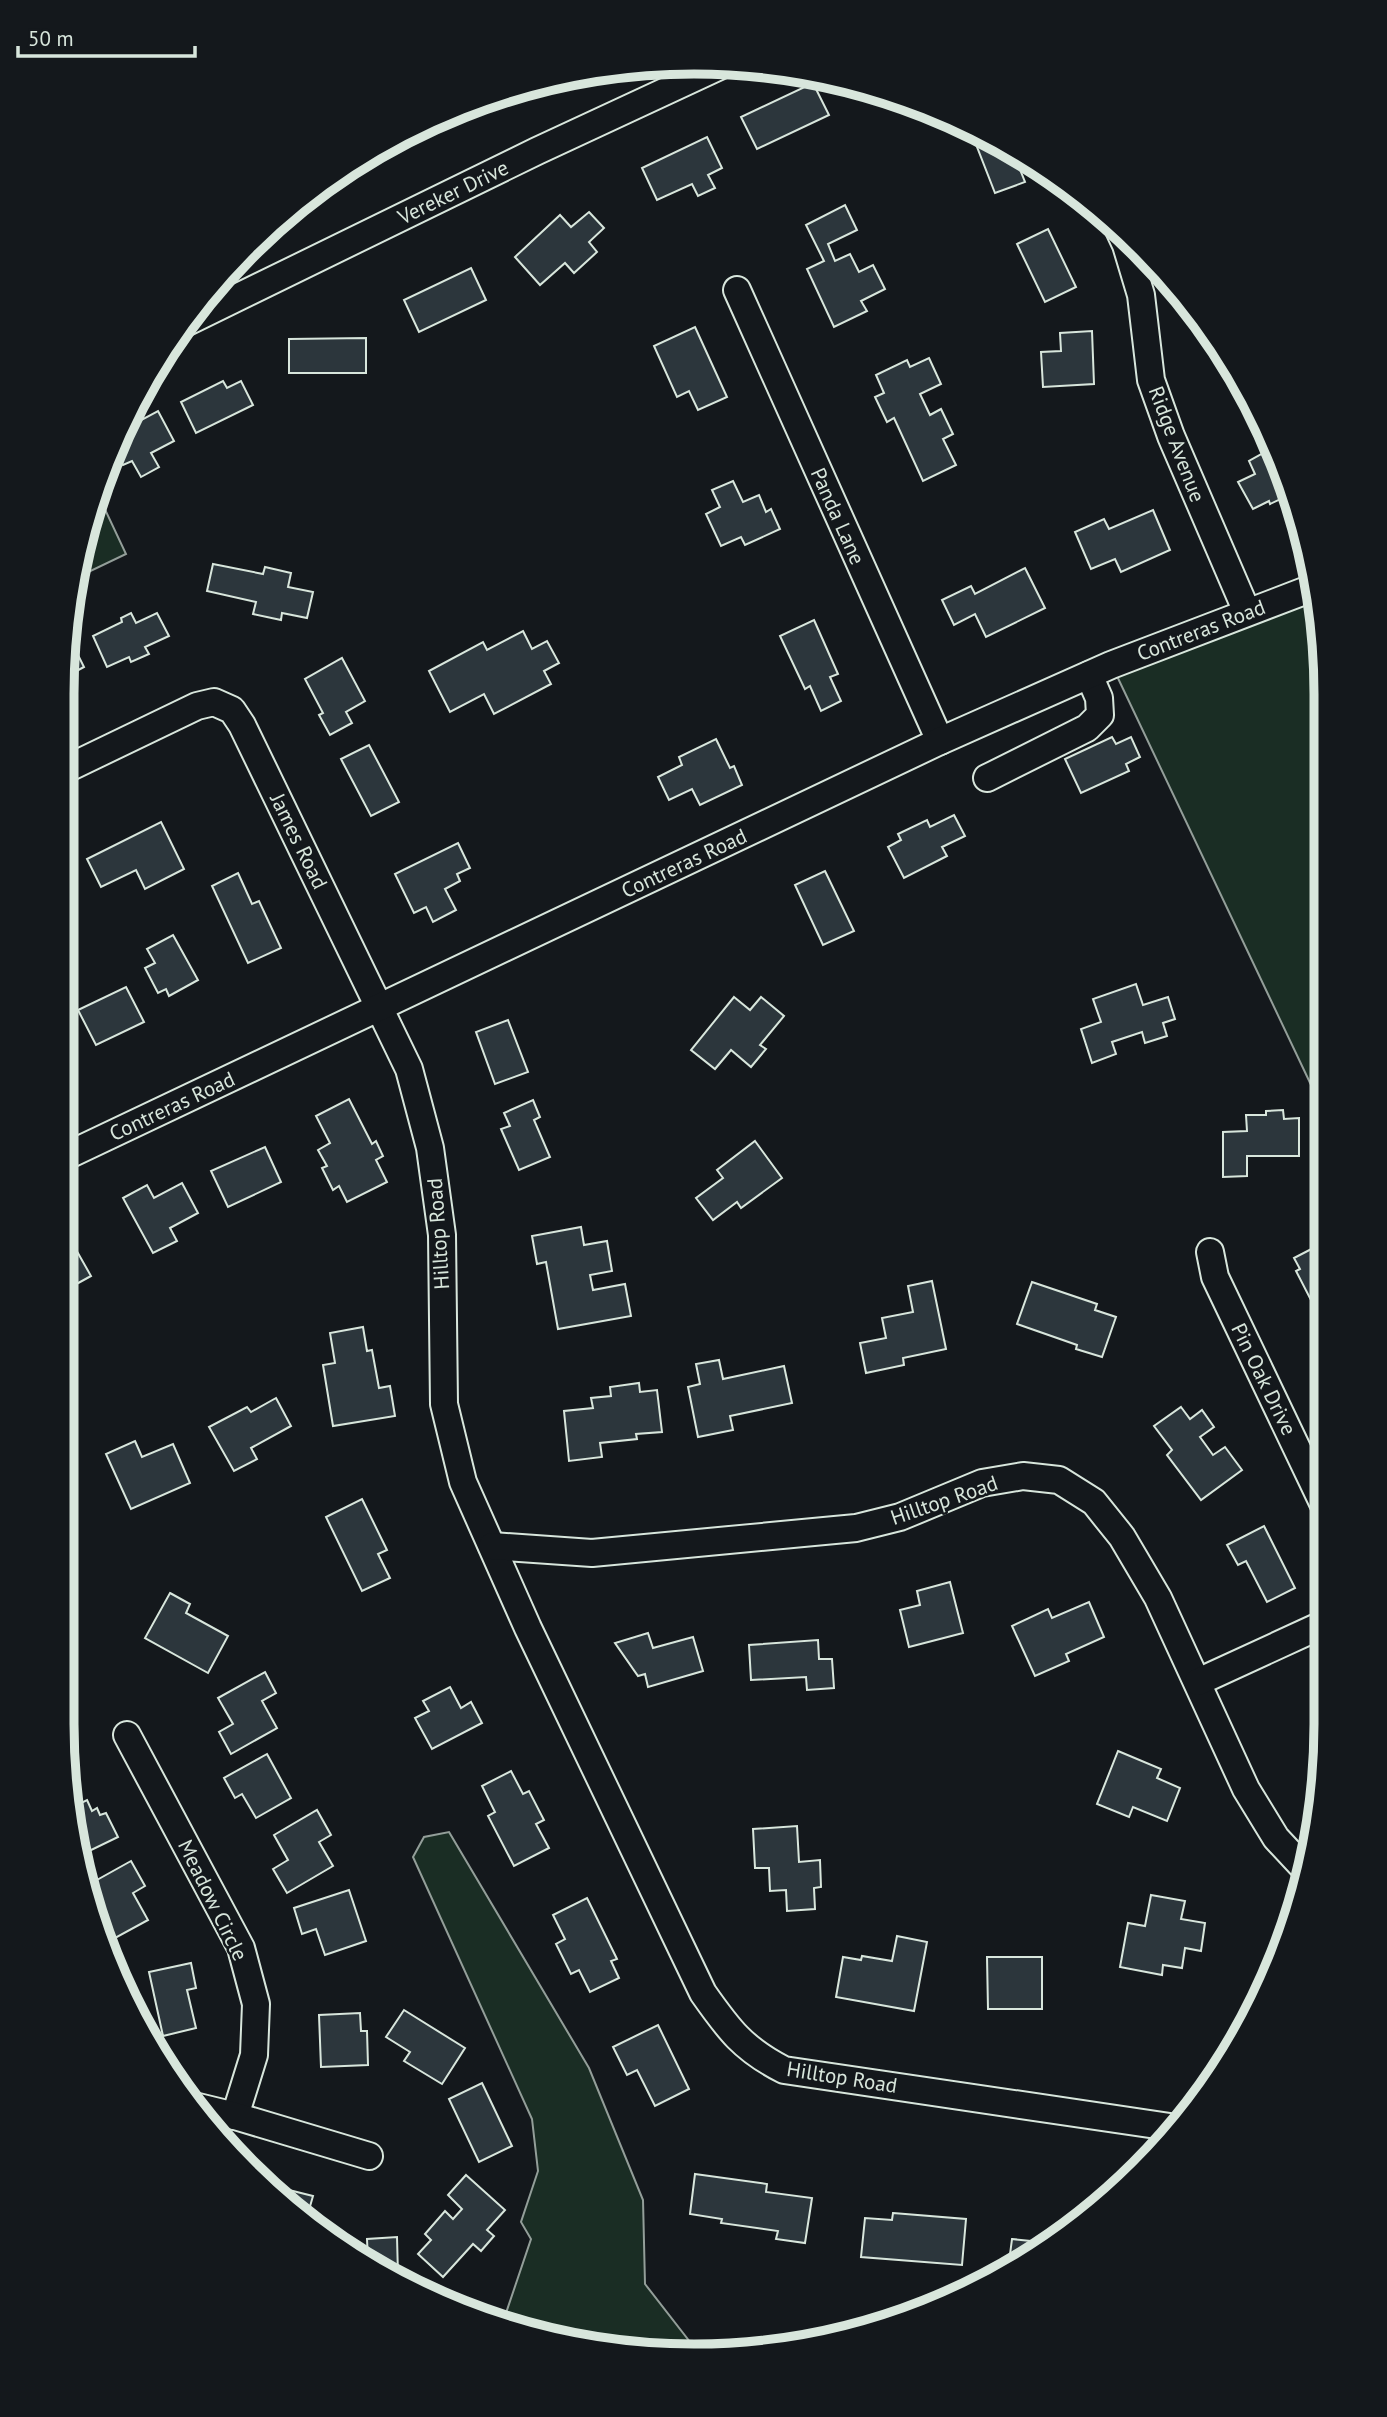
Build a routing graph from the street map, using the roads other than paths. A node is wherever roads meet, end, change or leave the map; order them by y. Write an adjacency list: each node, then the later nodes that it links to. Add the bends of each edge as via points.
1 (702, 74): 4 (street, Vereker Drive)
2 (1128, 251): 6 (street, Ridge Avenue, via 1140,295 1151,380)
3 (737, 290): 8 (street, Panda Lane)
4 (204, 314)
5 (1305, 591): 6 (street, Contreras Road)
6 (1247, 612): 7 (street, Contreras Road)
7 (1088, 676): 8 (street, Contreras Road); 10 (street, via 1099,698 1100,715 1087,728)
8 (940, 741): 11 (street, Contreras Road)
9 (74, 765): 11 (street, James Road, via 197,706 215,702 232,710)
10 (987, 778)
11 (380, 1007): 12 (street, Contreras Road); 15 (street, Hilltop Road, via 409,1069 430,1148 442,1235 444,1404 463,1482)
12 (74, 1152)
13 (1210, 1252): 14 (street, Pin Oak Drive, via 1214,1277)
14 (1314, 1483)
15 (492, 1546): 17 (street, Hilltop Road, via 592,1553 856,1528 900,1517 982,1483 1023,1476 1059,1480 1094,1502 1122,1537 1158,1598); 22 (street, Hilltop Road, via 704,1993 727,2027 757,2056 784,2070)
16 (1314, 1629): 17 (street)
17 (1198, 1682): 19 (street, Hilltop Road, via 1246,1789 1276,1838)
18 (127, 1735): 21 (street, Meadow Circle, via 241,1948 256,2004 254,2055)
19 (1298, 1861)
20 (209, 2110): 21 (street)
21 (235, 2116): 23 (street)
22 (1165, 2126)
23 (369, 2156)

